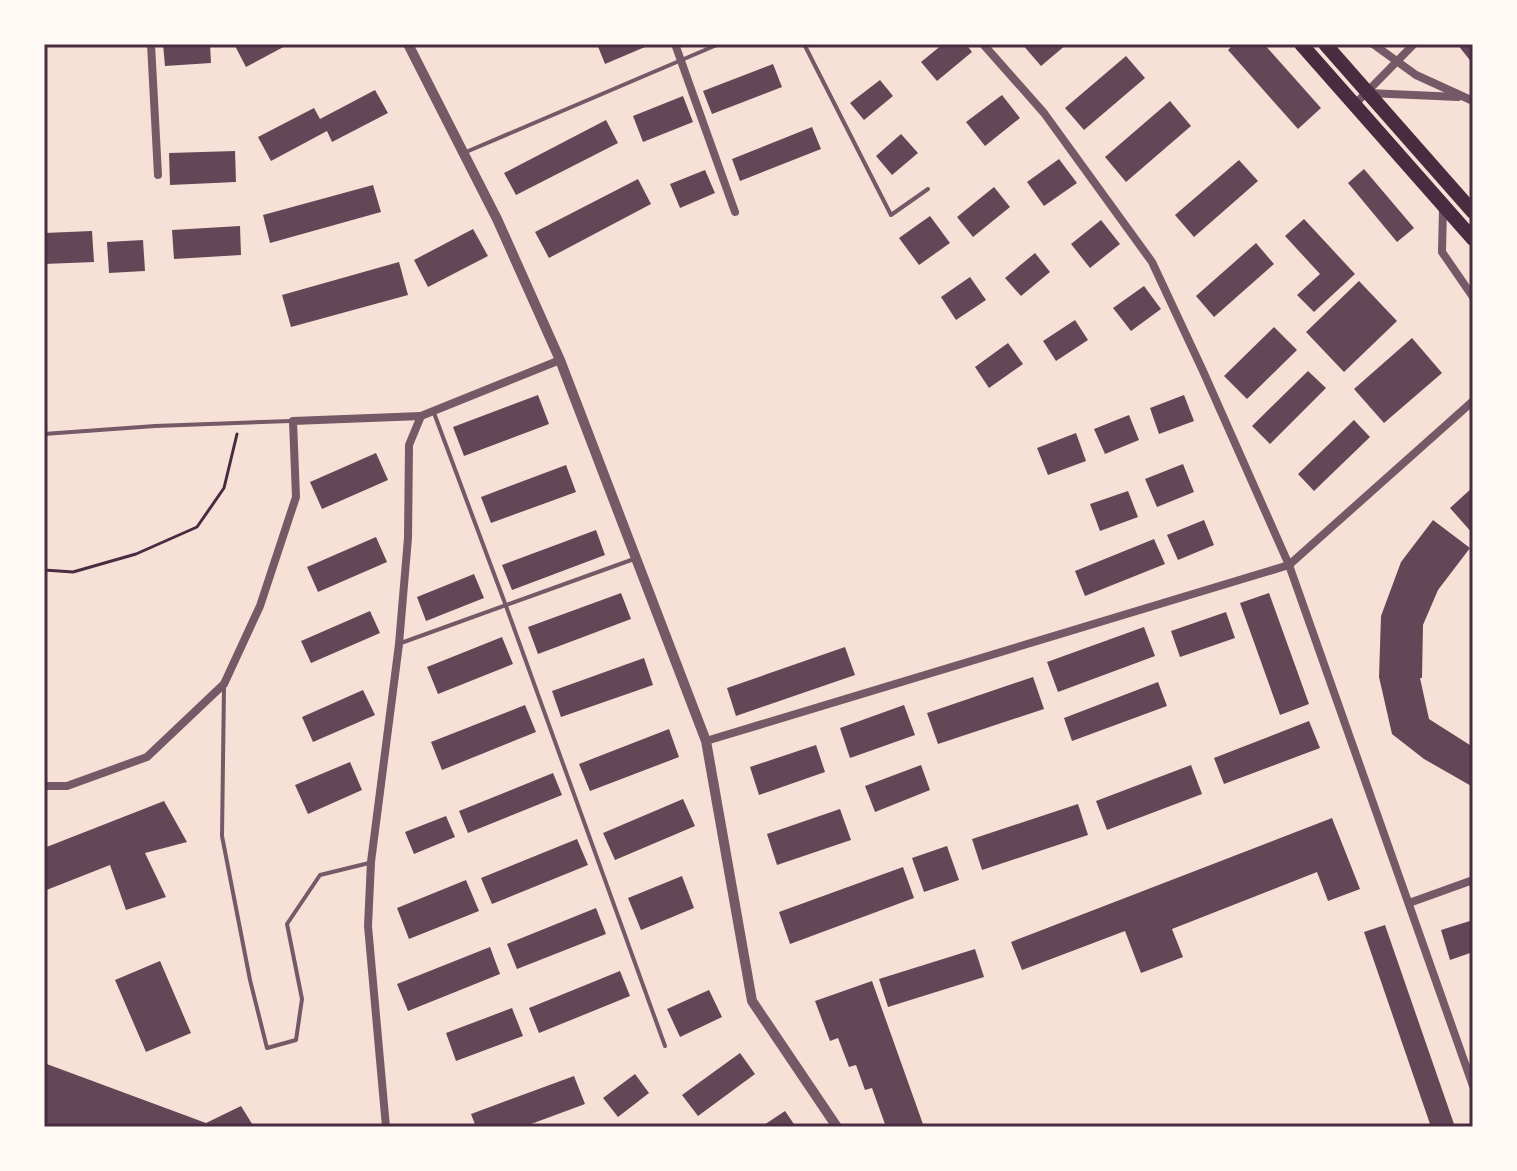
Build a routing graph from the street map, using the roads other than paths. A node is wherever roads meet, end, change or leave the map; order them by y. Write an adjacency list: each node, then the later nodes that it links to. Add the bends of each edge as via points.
1 (151, 44): 17 (street)
2 (408, 44): 16 (street)
3 (675, 44): 11 (street)
4 (719, 44): 11 (lane)
5 (804, 44): 18 (lane, via 891,215)
6 (983, 44): 31 (street, via 1044,113 1152,262)
7 (1301, 44): 15 (main road)
8 (1325, 44): 13 (main road)
9 (1373, 44): 12 (street)
10 (1414, 44): 12 (street)
11 (680, 60): 16 (lane); 20 (street)
12 (1396, 62): 13 (street); 14 (street)
13 (1367, 93): 14 (street); 15 (street); 21 (main road)
14 (1469, 99)
15 (1354, 105): 19 (main road)
16 (463, 153): 24 (street)
17 (158, 175)
18 (928, 189)
19 (1443, 204): 22 (main road); 23 (street, via 1442,252)
20 (735, 212)
21 (1473, 212)
22 (1473, 239)
23 (1473, 297)
24 (560, 360): 26 (street); 30 (street)
25 (1473, 401): 31 (street)
26 (434, 411): 27 (street); 32 (lane)
27 (421, 416): 28 (street); 33 (street, via 409,445)
28 (293, 421): 29 (lane); 34 (street, via 296,497 260,606)
29 (44, 434)
30 (636, 559): 32 (lane); 35 (street)
31 (1289, 565): 35 (street); 39 (street)
32 (506, 606): 33 (lane); 40 (lane)
33 (399, 644): 37 (street)
34 (224, 684): 36 (street, via 147,757 67,786); 37 (lane, via 222,836 267,1048 296,1040 302,999 287,924 320,875)
35 (706, 741): 43 (street, via 752,1001)
36 (44, 786)
37 (371, 862): 42 (street, via 368,926)
38 (1473, 880): 39 (street)
39 (1409, 903): 41 (street)
40 (665, 1046)
41 (1473, 1086)
42 (386, 1127)
43 (837, 1127)

